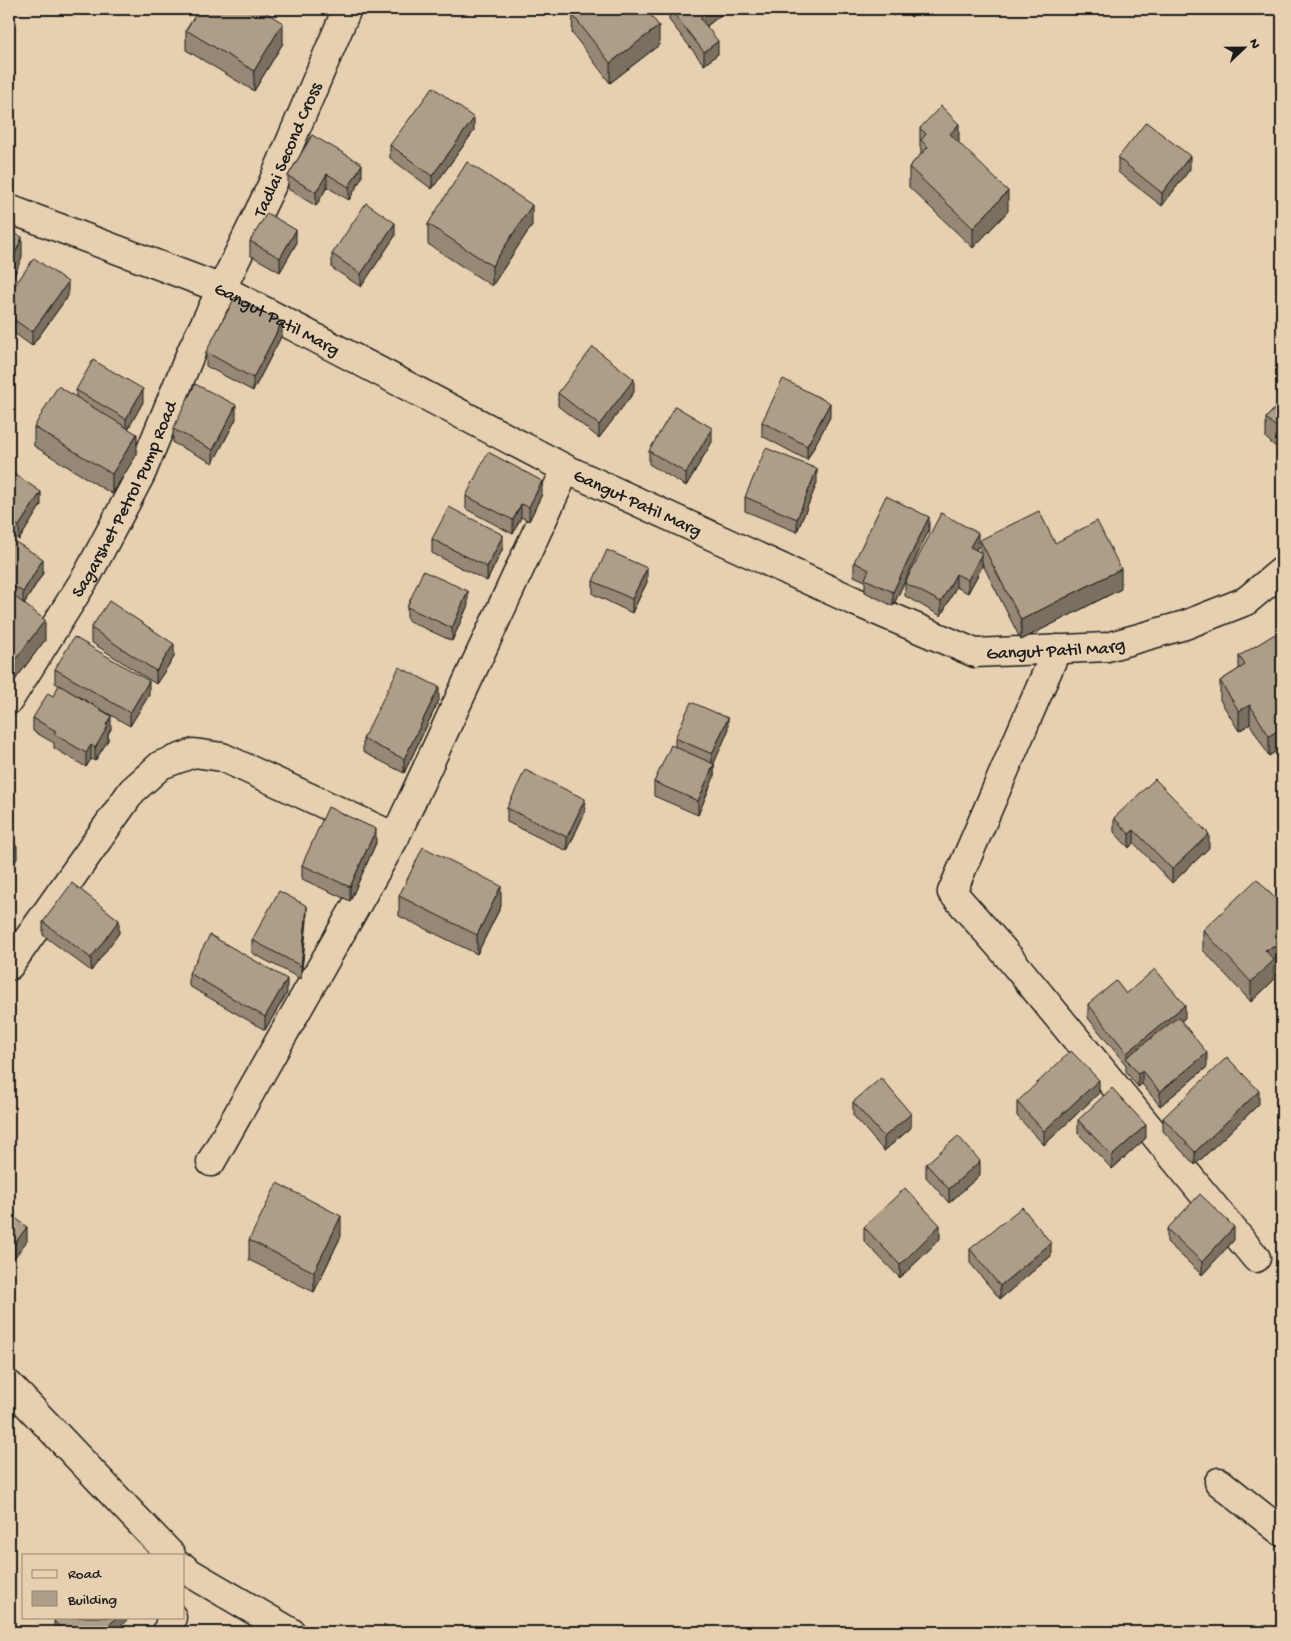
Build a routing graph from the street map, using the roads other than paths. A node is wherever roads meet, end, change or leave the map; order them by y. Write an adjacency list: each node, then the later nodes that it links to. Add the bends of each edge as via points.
1 (347, 9): 3 (street, Tadlai Second Cross, via 271,186)
2 (9, 209): 3 (street, Gangut Patil Marg)
3 (222, 288): 4 (street, Gangut Patil Marg); 7 (street, Sagarshet Petrol Pump Road, via 192,350 141,474 88,574)
4 (566, 469): 6 (street, Gangut Patil Marg, via 975,653); 8 (street)
5 (1282, 571): 6 (street, Gangut Patil Marg, via 1246,601 1185,625 1107,647)
6 (1057, 649): 11 (street, via 952,892)
7 (9, 700)
8 (395, 838): 9 (street, via 222,757 194,753 161,765 132,791); 10 (street)
9 (9, 966)
10 (211, 1162)
11 (1256, 1258)
12 (9, 1385): 15 (street)
13 (1219, 1482): 14 (street)
14 (1282, 1532)
15 (168, 1554)
16 (185, 1571): 19 (street)
17 (172, 1618): 18 (street)
18 (167, 1632)
19 (291, 1632)

